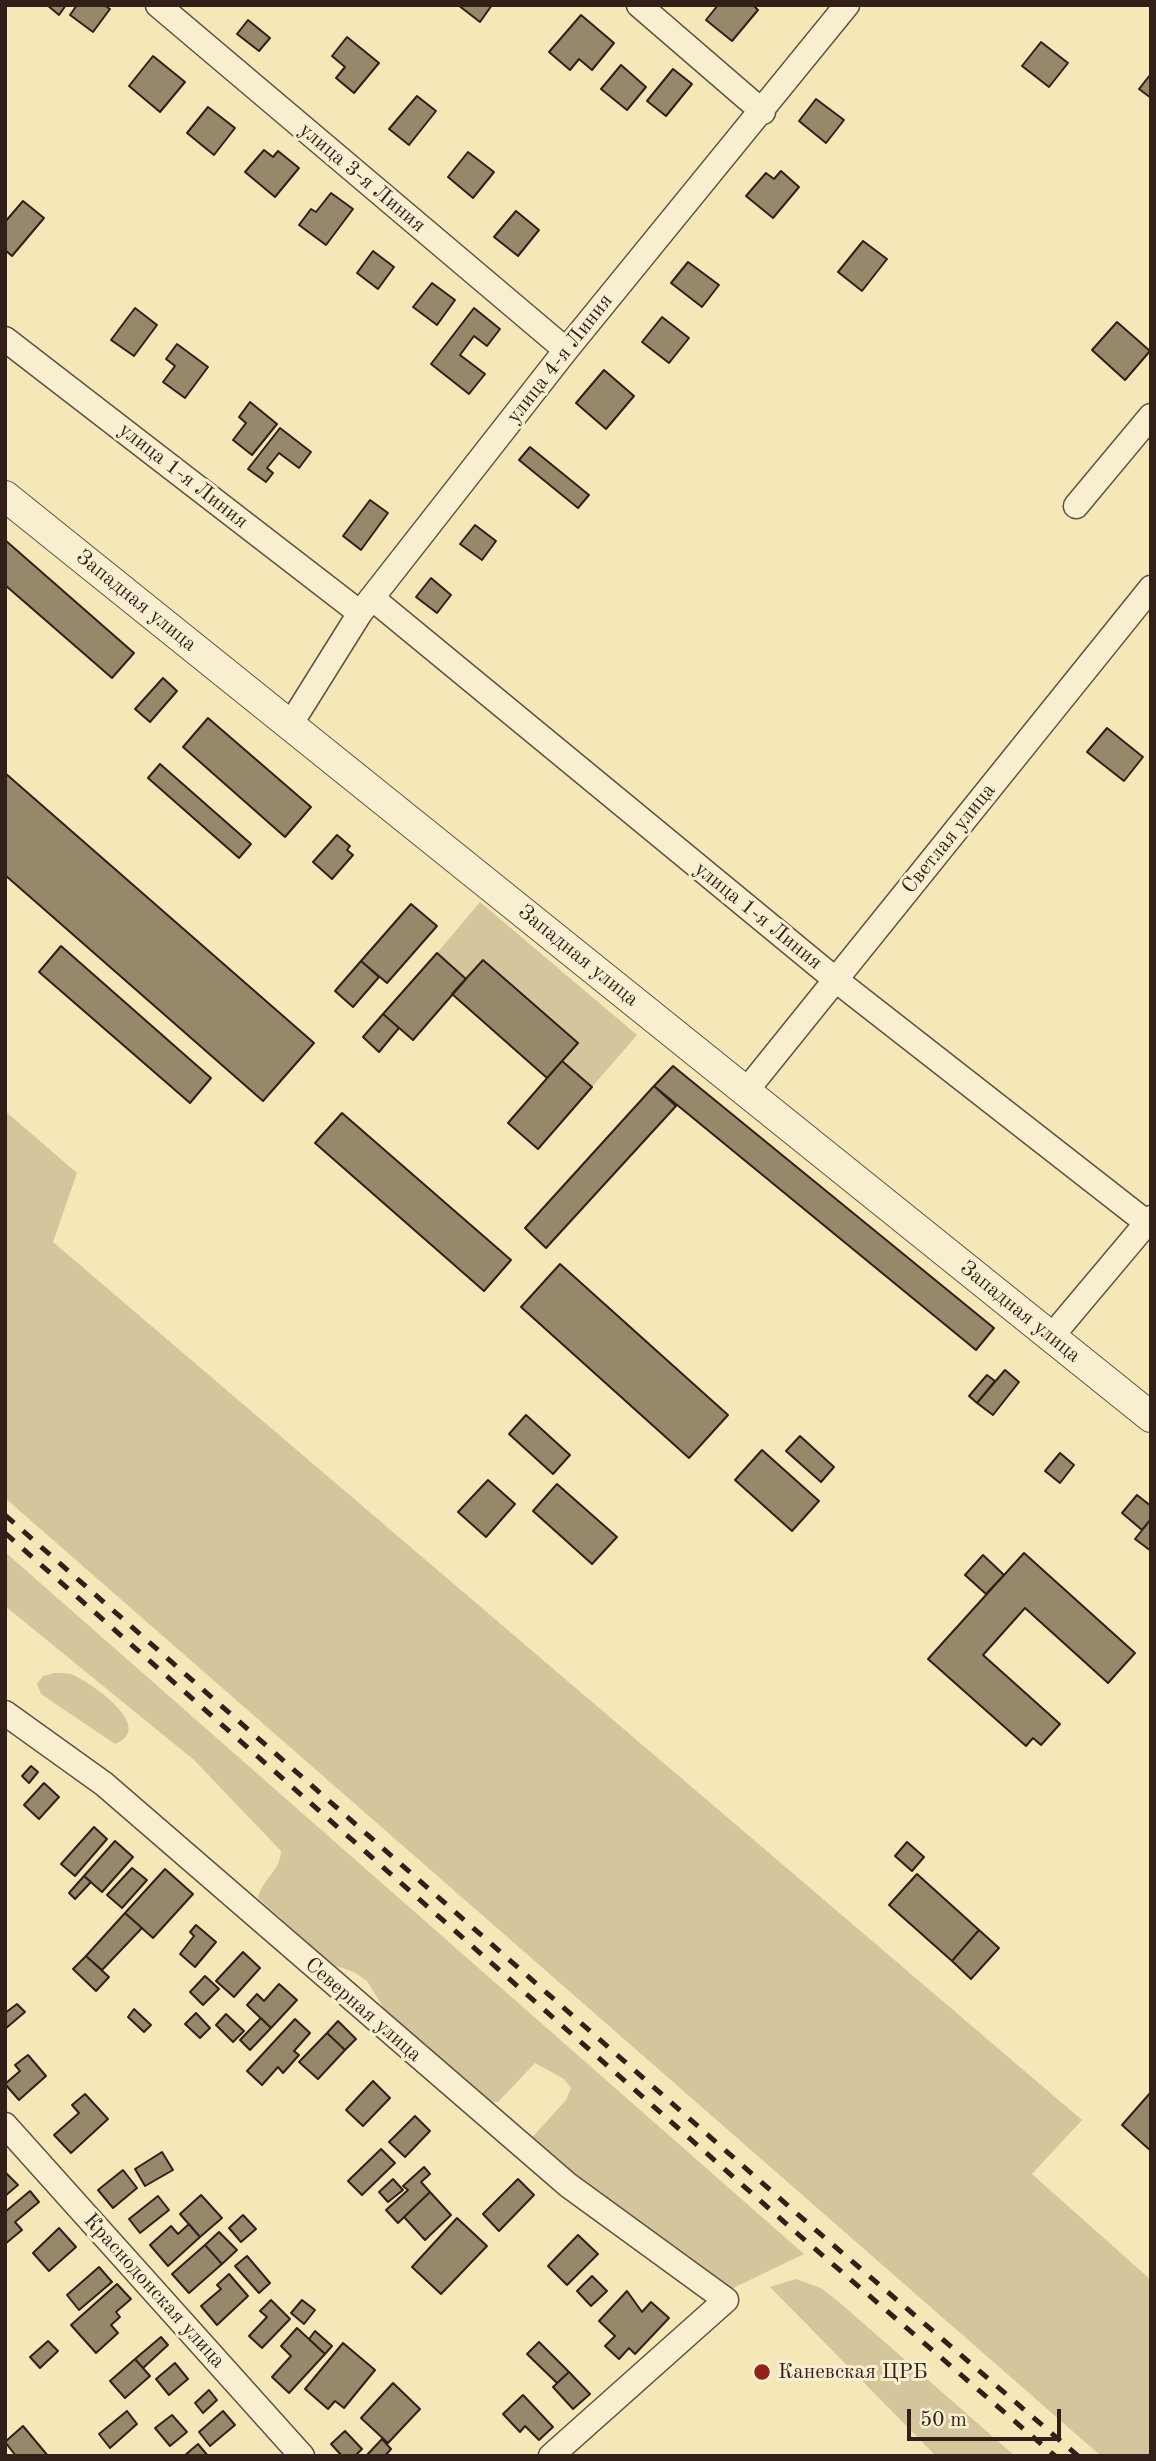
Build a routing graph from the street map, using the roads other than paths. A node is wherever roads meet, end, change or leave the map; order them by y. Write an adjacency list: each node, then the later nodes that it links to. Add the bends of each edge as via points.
1 (158, 5): 6 (street, улица 3-я Линия)
2 (639, 5): 4 (street)
3 (847, 5): 4 (street, улица 4-я Линия)
4 (763, 112): 6 (street, улица 4-я Линия)
5 (5, 339): 11 (street, улица 1-я Линия)
6 (566, 350): 11 (street, улица 4-я Линия)
7 (1151, 416): 9 (street)
8 (5, 496): 12 (street, Западная улица)
9 (1076, 506)
10 (1151, 588): 13 (street, Светлая улица)
11 (366, 606): 12 (street, улица 4-я Линия); 13 (street, улица 1-я Линия)
12 (290, 725): 14 (street, Западная улица)
13 (836, 980): 14 (street, Светлая улица); 15 (street, улица 1-я Линия)
14 (746, 1091): 16 (street, Западная улица)
15 (1150, 1222): 16 (street)
16 (1051, 1337): 17 (street, Западная улица)
17 (1151, 1417)
18 (5, 1713): 21 (street, Северная улица, via 104,1784 547,2168 726,2300)
19 (5, 2126): 20 (street, Краснодонская улица)
20 (302, 2456)
21 (551, 2456)

